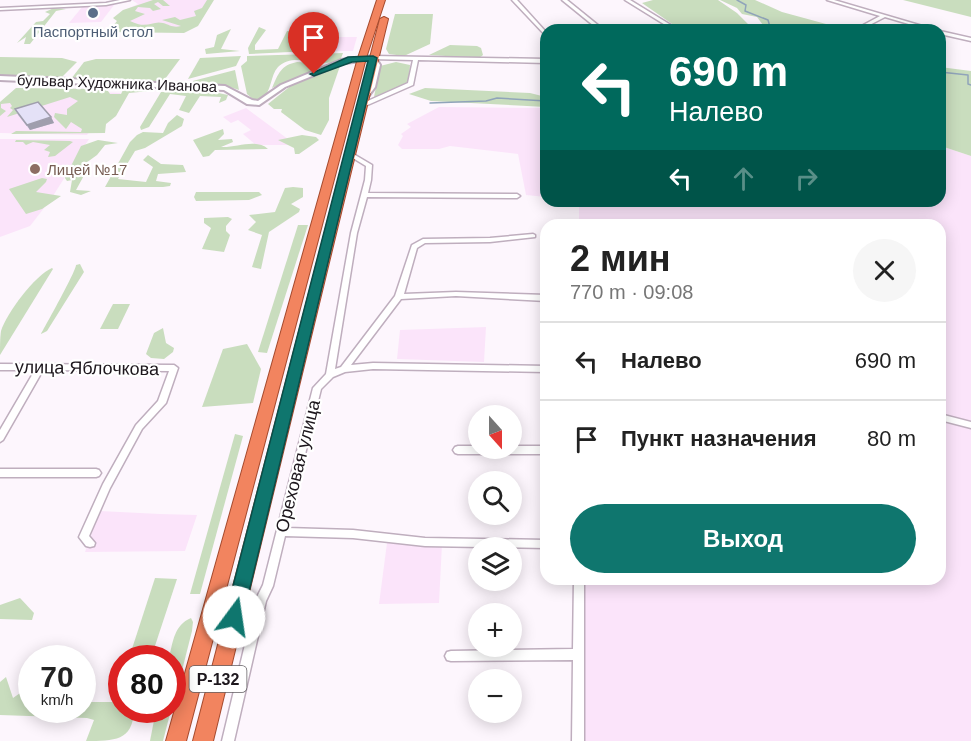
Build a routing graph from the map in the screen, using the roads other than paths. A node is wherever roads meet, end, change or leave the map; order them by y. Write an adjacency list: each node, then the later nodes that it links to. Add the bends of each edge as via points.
1 (128, 0): 8 (street)
2 (381, 0): 17 (highway, Р-132)
3 (389, 0): 17 (highway, Р-132)
4 (514, 0): 14 (street)
5 (564, 0): 10 (street)
6 (627, 0): 11 (street)
7 (830, 0): 9 (street)
8 (0, 9)
9 (884, 16): 12 (street); 13 (street)
10 (594, 24)
11 (667, 24)
12 (868, 24)
13 (912, 24)
14 (540, 28)
15 (946, 34): 16 (street)
16 (971, 40)
17 (368, 58): 18 (street); 20 (street, бульвар Художника Иванова, via 344,62 283,86 259,103 225,88); 21 (highway, Р-132); 49 (highway, Р-132)
18 (415, 59): 19 (street); 21 (street, via 411,84)
19 (540, 61)
20 (0, 78)
21 (364, 101): 22 (highway, Р-132)
22 (350, 154): 23 (street); 46 (highway, Р-132)
23 (369, 165): 24 (street)
24 (363, 195): 25 (street); 33 (street)
25 (517, 195)
26 (533, 236): 27 (street, via 423,241 414,248)
27 (399, 297): 28 (street, via 456,294); 31 (street)
28 (540, 298)
29 (0, 367): 30 (street, улица Яблочкова)
30 (40, 368): 36 (street); 42 (street, улица Яблочкова, via 174,368 162,403 139,427 106,487 84,537)
31 (344, 369): 32 (street); 33 (street)
32 (540, 369)
33 (330, 375): 41 (street, Ореховая улица, via 317,388)
34 (946, 418): 35 (street)
35 (971, 424)
36 (0, 438)
37 (458, 450): 38 (street)
38 (540, 450)
39 (0, 473): 40 (street)
40 (96, 474)
41 (282, 532): 43 (street, via 425,542); 45 (street, Ореховая улица)
42 (90, 543)
43 (540, 544)
44 (579, 585): 47 (street)
45 (261, 600): 46 (street); 51 (street, Ореховая улица)
46 (234, 617): 50 (highway, Р-132)
47 (577, 654): 48 (street); 52 (street)
48 (451, 656)
49 (176, 741)
50 (202, 741)
51 (228, 741)
52 (578, 741)

